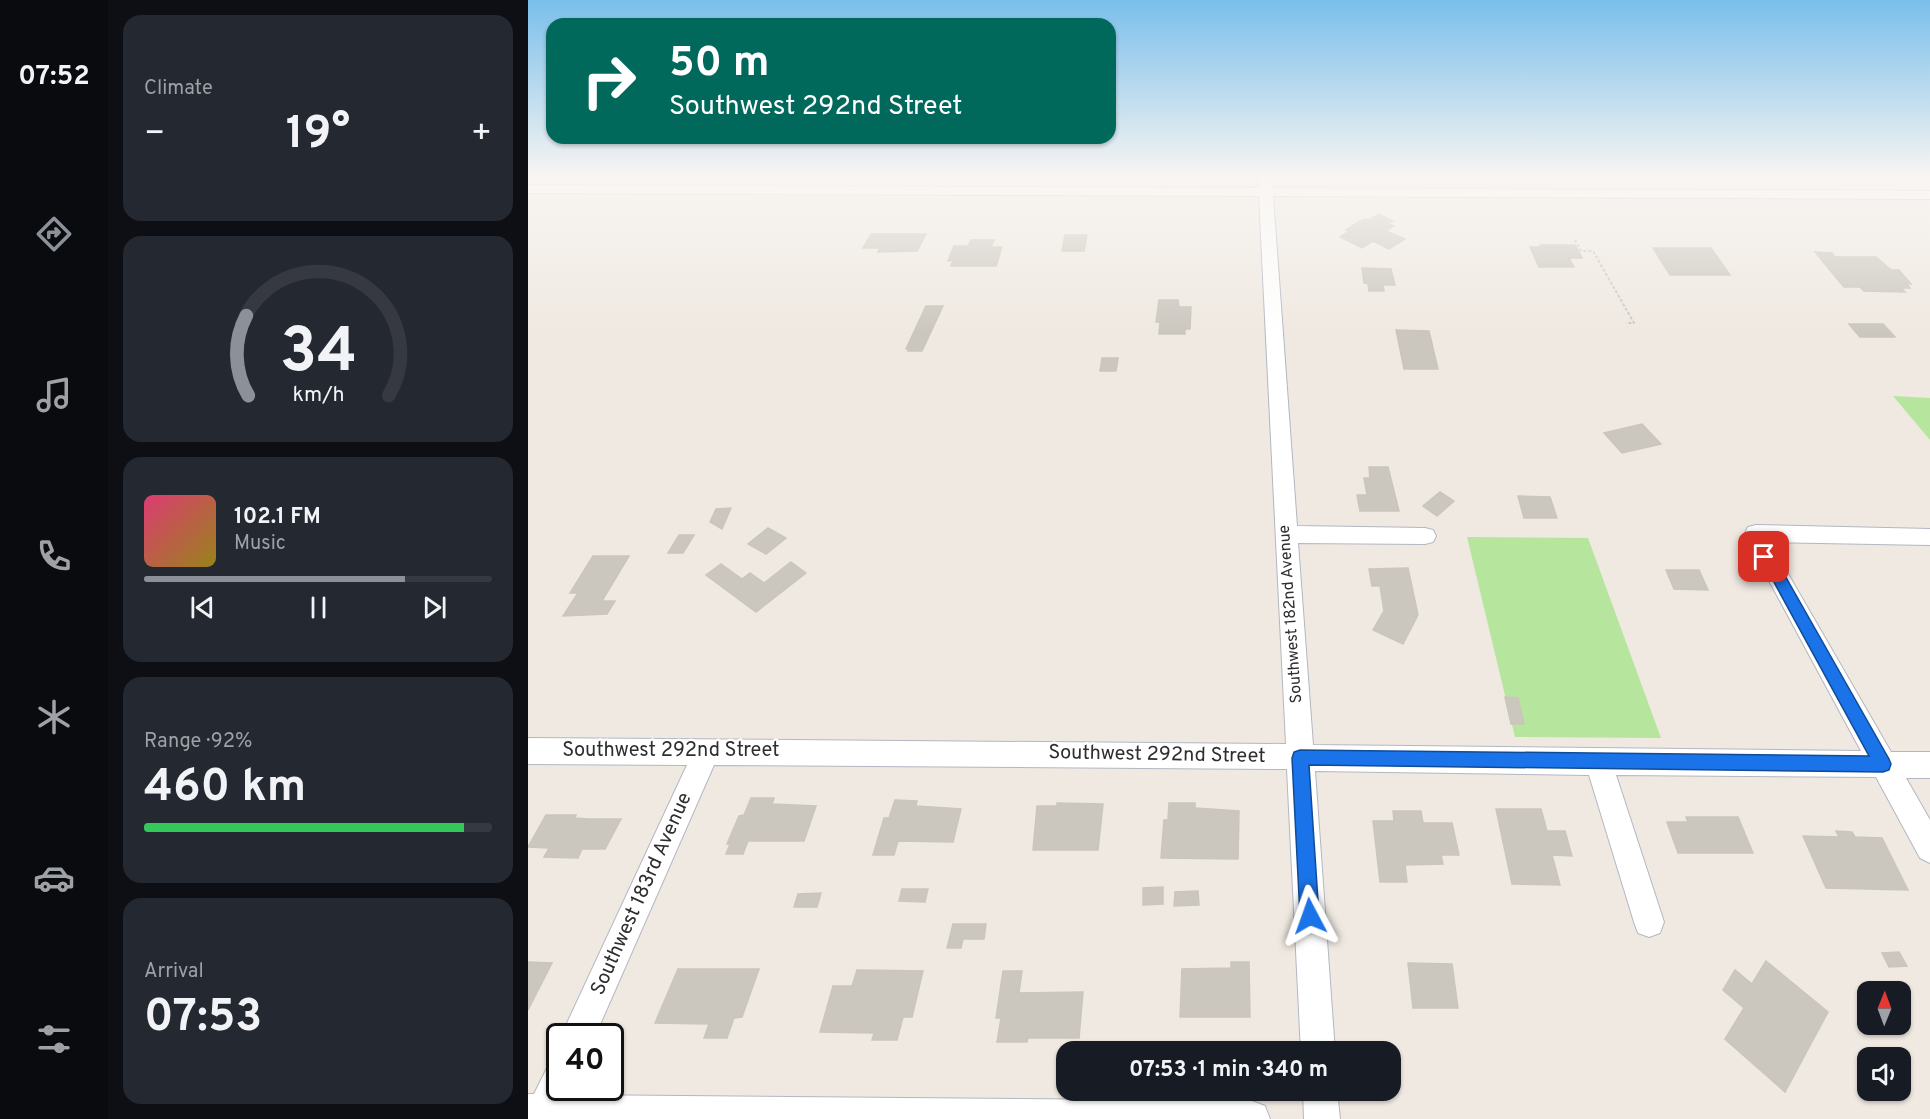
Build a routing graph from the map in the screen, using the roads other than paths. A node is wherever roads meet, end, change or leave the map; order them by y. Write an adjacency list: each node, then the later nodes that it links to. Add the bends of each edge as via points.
1 (1268, 229): 2 (street, Southwest 182nd Avenue)
2 (1286, 534): 3 (street); 7 (street, Southwest 182nd Avenue)
3 (1425, 536)
4 (1930, 537): 9 (street, via 1791,536 1761,532 1754,536 1755,544 1775,571)
5 (528, 751): 6 (street, Southwest 292nd Street)
6 (707, 751): 7 (street, Southwest 292nd Street); 13 (street, Southwest 183rd Avenue)
7 (1300, 758): 8 (street, Southwest 292nd Street); 14 (street, Southwest 182nd Avenue)
8 (1598, 761): 9 (street, Southwest 292nd Street); 12 (street)
9 (1883, 764): 10 (street, Southwest 292nd Street); 11 (street)
10 (1930, 765)
11 (1930, 848)
12 (1649, 922)
13 (584, 1023)
14 (1317, 1041)
15 (546, 1101): 17 (street)
16 (1321, 1101): 19 (street)
17 (538, 1114): 18 (street)
18 (1252, 1119)
19 (1322, 1119)

